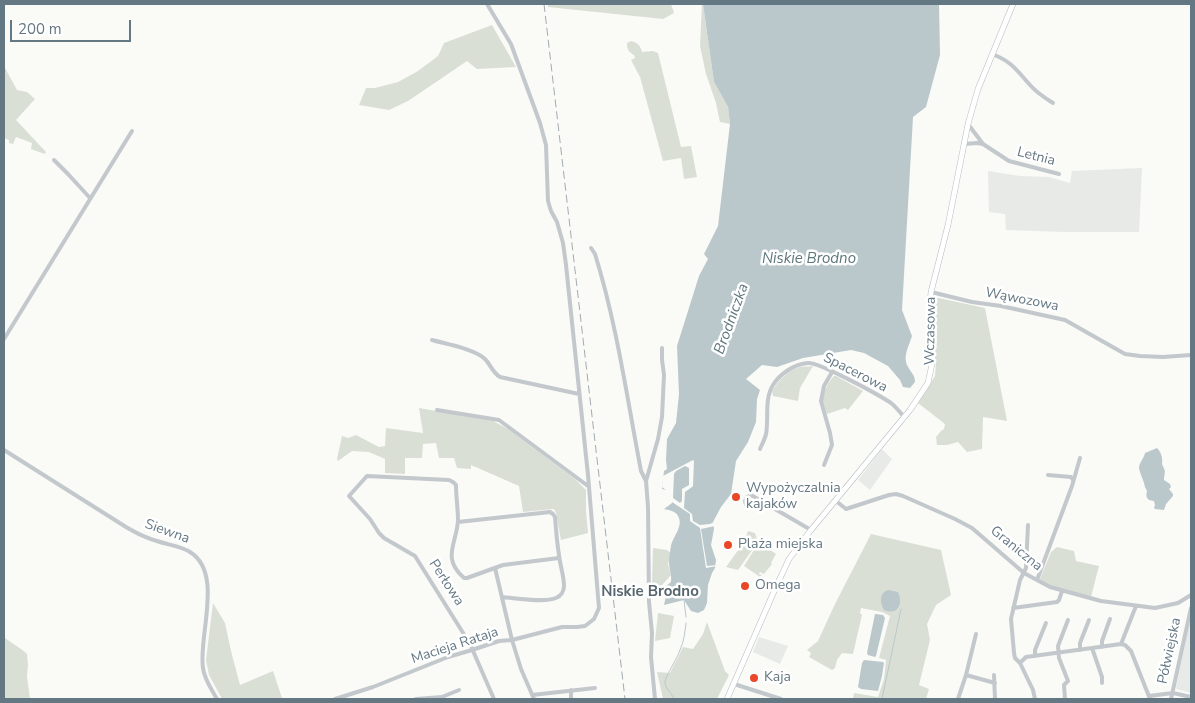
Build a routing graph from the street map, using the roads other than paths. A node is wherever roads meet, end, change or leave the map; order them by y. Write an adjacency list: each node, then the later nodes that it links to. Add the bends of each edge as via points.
1 (487, 4): 19 (street, via 511,44 542,131 548,201 563,242)
2 (1013, 4): 3 (street, Wczasowa)
3 (992, 54): 4 (street, via 1013,66 1032,88); 5 (street, Wczasowa)
4 (1053, 104)
5 (968, 124): 7 (street, Wczasowa); 8 (street, Letnia)
6 (132, 131): 11 (street)
7 (964, 144): 8 (street); 13 (street, Wczasowa)
8 (983, 144): 10 (street, Letnia, via 1009,161)
9 (54, 160): 11 (street)
10 (1059, 174)
11 (90, 198): 14 (street)
12 (591, 248): 28 (street, via 607,295 641,471)
13 (931, 292): 17 (street, Wąwozowa, via 1065,320 1125,354); 21 (street, Wczasowa, via 933,353 928,383)
14 (4, 339)
15 (432, 340): 19 (street, via 476,352 500,377)
16 (662, 348): 28 (street, via 662,417)
17 (1191, 356)
18 (832, 372): 21 (street, Spacerowa, via 891,404); 22 (street, Spacerowa, via 809,363 794,367 777,380 769,396 766,436); 25 (street, via 821,400 832,445)
19 (579, 394): 29 (street)
20 (437, 410): 29 (street, via 499,420)
21 (904, 417): 31 (street, Wczasowa)
22 (760, 449)
23 (4, 450): 71 (street, Siewna, via 126,527 144,537 191,552 197,558 206,574 207,590 203,670)
24 (1080, 458): 27 (street)
25 (824, 465)
26 (1048, 475): 27 (street, via 1071,477)
27 (1073, 480): 38 (street)
28 (646, 481): 76 (street)
29 (588, 486): 50 (street, Macieja Rataja, via 599,608 594,619 586,626 562,627)
30 (759, 499): 34 (street)
31 (836, 500): 34 (street, Wczasowa); 37 (street, Graniczna, via 846,509 889,495 903,496 972,528)
32 (458, 522): 35 (street, via 550,512 555,517); 36 (street, via 451,555 461,576 467,578); 54 (street, Perłowa, via 456,485 449,480 367,476 348,496 384,538 415,556)
33 (1028, 525): 37 (street)
34 (812, 530): 63 (street, Wczasowa, via 783,572)
35 (559, 558): 36 (street); 41 (street, via 564,586 557,598)
36 (495, 568): 41 (street)
37 (1024, 573): 38 (street, Graniczna); 43 (street)
38 (1037, 580): 39 (street, Graniczna)
39 (1062, 591): 42 (street, Graniczna); 43 (street, via 1057,602)
40 (1191, 595): 42 (street, Graniczna, via 1169,606)
41 (502, 597): 50 (street)
42 (1136, 606): 51 (street)
43 (1013, 608): 58 (street, via 1014,653)
44 (1191, 608): 67 (street, Półwiejska)
45 (1110, 619): 52 (street)
46 (1068, 620): 56 (street)
47 (1089, 620): 55 (street)
48 (1046, 624): 57 (street)
49 (976, 634): 59 (street)
50 (512, 640): 54 (street, Macieja Rataja); 68 (street)
51 (1121, 644): 52 (street); 69 (street, via 1130,651)
52 (1102, 647): 53 (street)
53 (1092, 648): 55 (street); 61 (street)
54 (472, 650): 72 (street, Macieja Rataja); 74 (street, Perłowa)
55 (1080, 650): 56 (street)
56 (1058, 652): 57 (street); 82 (street, via 1068,681 1064,685)
57 (1035, 656): 58 (street, via 1026,657)
58 (1020, 663): 81 (street, via 1034,690)
59 (966, 675): 62 (street); 79 (street)
60 (994, 675): 62 (street)
61 (1102, 682)
62 (994, 683): 80 (street)
63 (734, 684): 77 (street, Wczasowa); 78 (street)
64 (595, 688): 66 (street)
65 (459, 690): 73 (street, via 442,697)
66 (571, 690): 68 (street); 75 (street)
67 (1173, 692): 69 (street); 70 (street); 83 (street, Półwiejska)
68 (533, 697)
69 (1150, 697)
70 (1191, 697)
71 (216, 699)
72 (335, 699)
73 (416, 699)
74 (494, 699)
75 (571, 699)
76 (655, 699)
77 (727, 699)
78 (781, 699)
79 (958, 699)
80 (995, 699)
81 (1035, 699)
82 (1065, 699)
83 (1171, 699)

